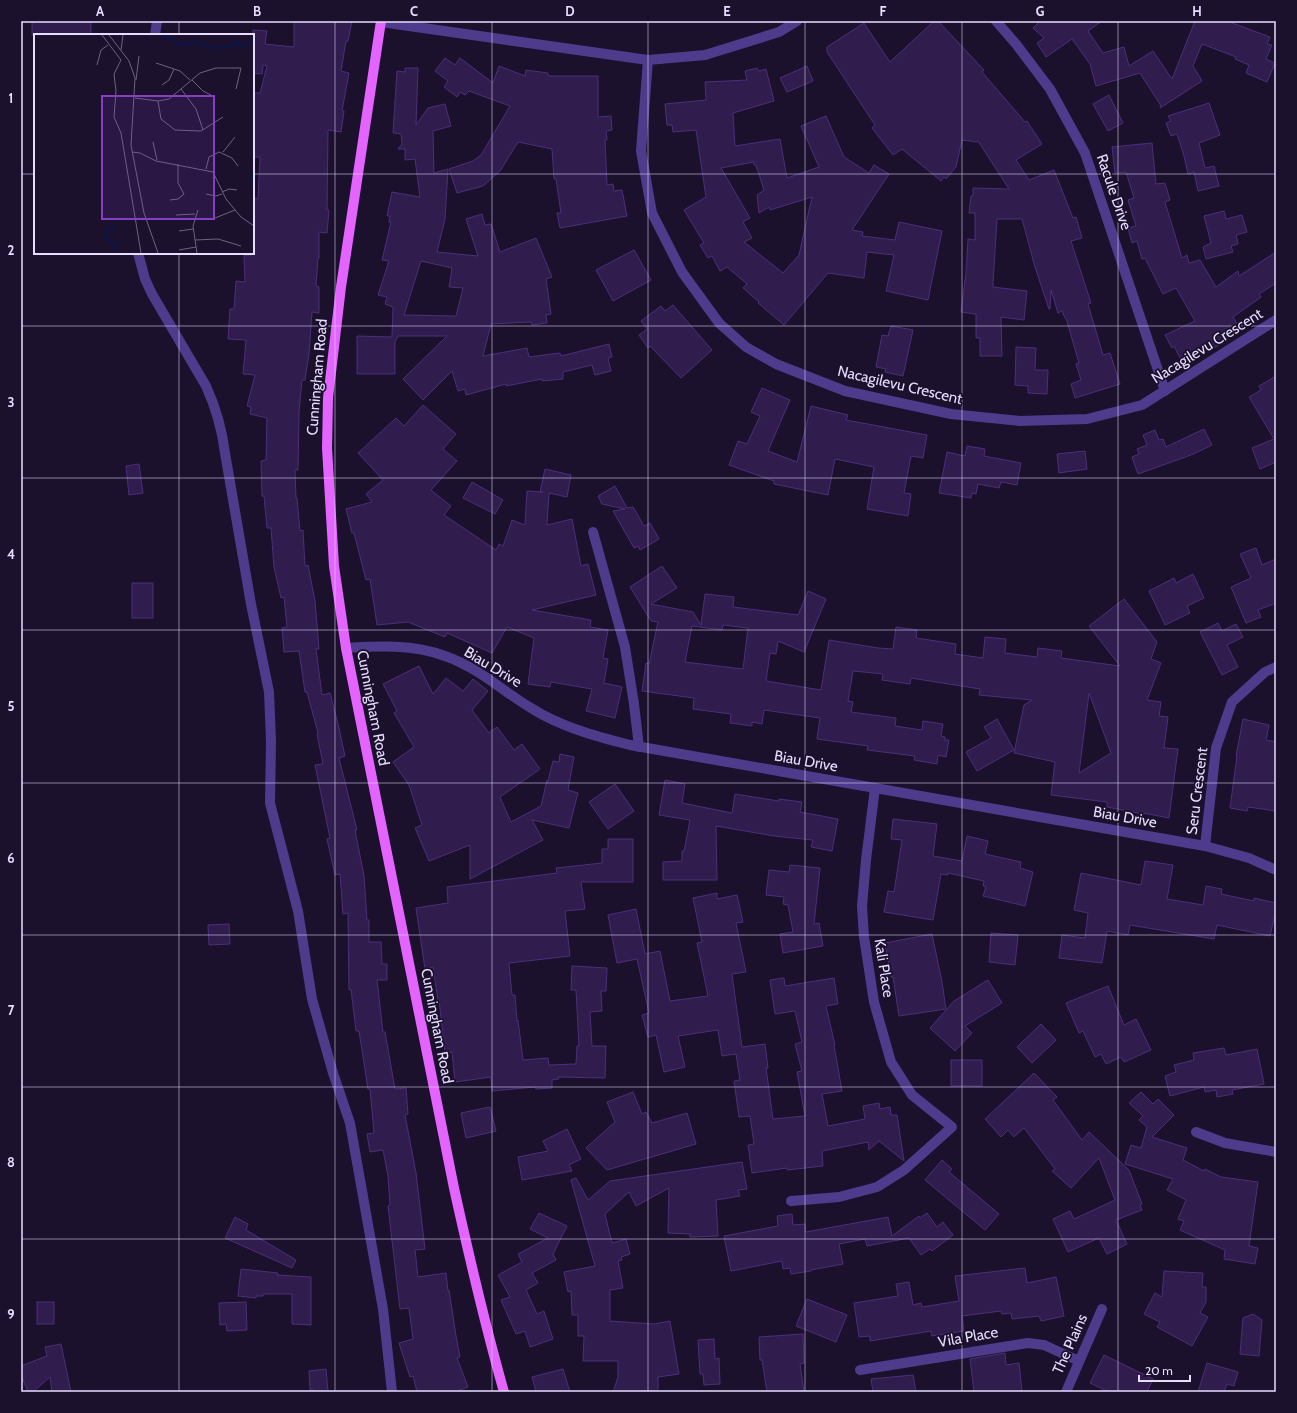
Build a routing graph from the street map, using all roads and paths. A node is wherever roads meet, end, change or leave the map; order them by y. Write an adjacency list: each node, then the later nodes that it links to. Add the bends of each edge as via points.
1 (157, 21): 5 (street)
2 (797, 21): 6 (street, via 779,32 705,55)
3 (996, 21): 9 (street, Racule Drive, via 1050,89 1085,153)
4 (381, 22): 6 (street); 11 (main road, Cunningham Road, via 341,286 328,398 327,448 334,566)
5 (156, 34)
6 (648, 60): 9 (street, Nacagilevu Crescent, via 641,151 652,212 682,272 719,323 746,346 776,364 845,391 951,414 1020,421 1087,419 1142,405)
7 (138, 254): 23 (street, via 152,294 213,400 222,434 269,692 270,803 298,911 312,999 350,1123 383,1309)
8 (1276, 320): 9 (street, Nacagilevu Crescent)
9 (1165, 391)
10 (593, 532): 13 (street, via 625,647)
11 (346, 648): 13 (street, Biau Drive, via 406,647 445,656 489,678 531,708 573,729); 24 (main road, Cunningham Road, via 454,1188)
12 (1276, 667): 15 (street, Seru Crescent, via 1265,672 1232,702 1216,748)
13 (639, 747): 14 (street, Biau Drive)
14 (875, 788): 15 (street, Biau Drive); 19 (street, Kali Place, via 862,906 874,1002 892,1062 912,1096 952,1127 904,1170 877,1187 839,1197)
15 (1205, 846): 16 (street, Biau Drive, via 1248,858)
16 (1276, 870)
17 (1196, 1132): 18 (street, via 1226,1143)
18 (1276, 1152)
19 (791, 1201)
20 (1102, 1309): 21 (street, The Plains)
21 (1079, 1361): 22 (street, Vila Place, via 1044,1345 1028,1343); 25 (street, The Plains)
22 (860, 1370)
23 (392, 1392)
24 (504, 1392)
25 (1066, 1392)

